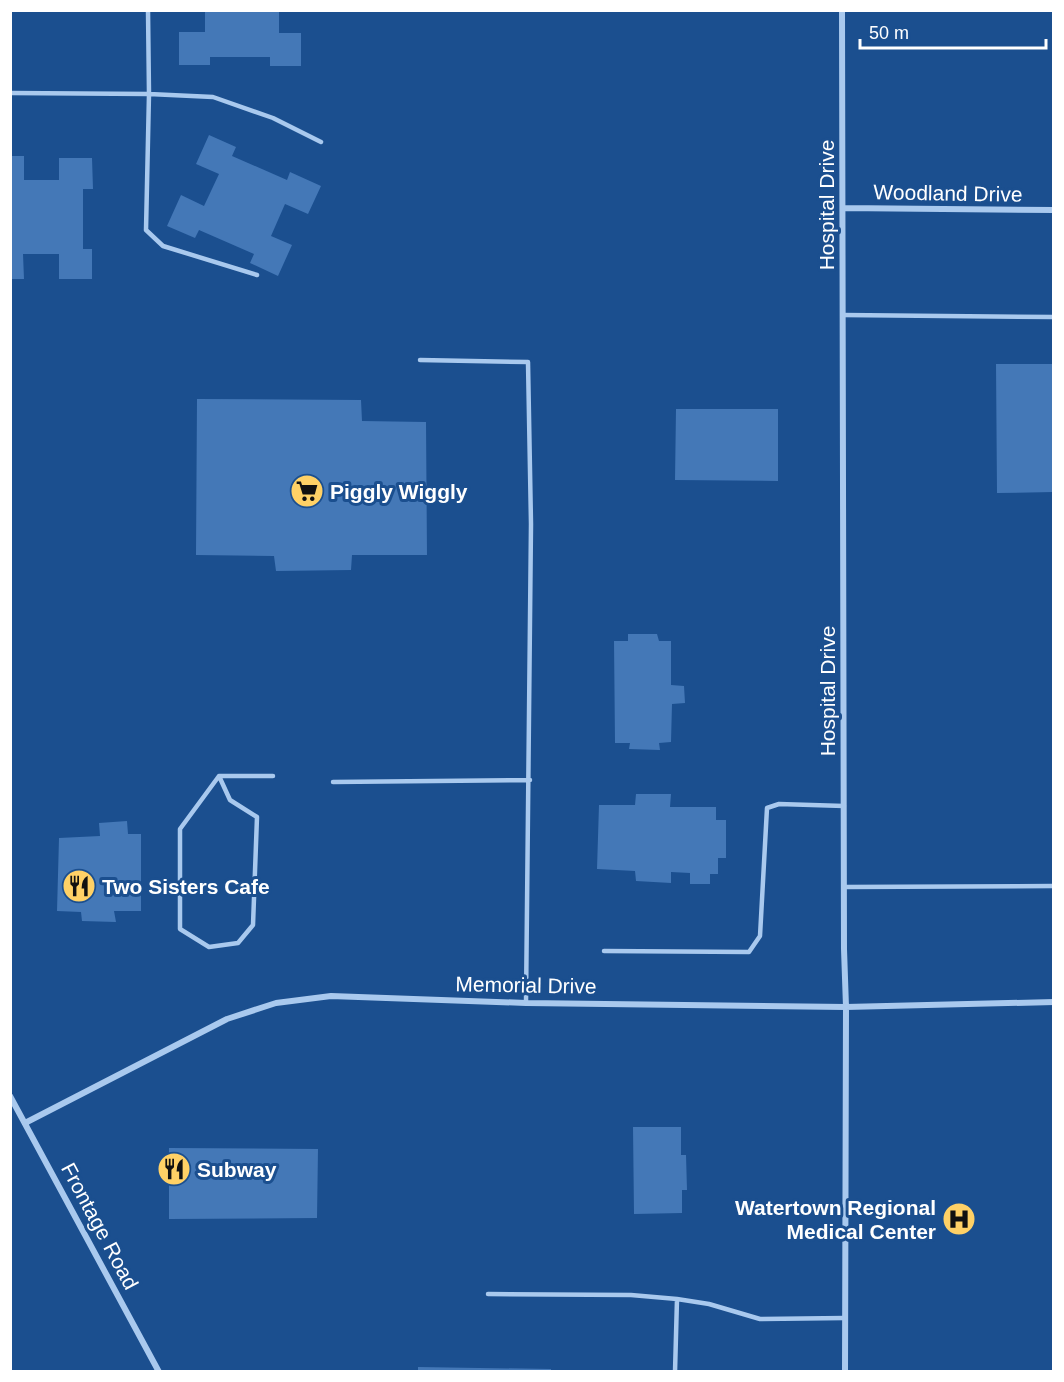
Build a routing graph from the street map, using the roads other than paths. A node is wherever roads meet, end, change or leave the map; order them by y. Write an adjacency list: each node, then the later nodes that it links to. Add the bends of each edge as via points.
1 (148, 10): 4 (lane)
2 (842, 10): 6 (street, Hospital Drive)
3 (10, 93): 4 (lane)
4 (149, 94): 5 (lane, via 213,97 273,118); 8 (lane, via 146,230 163,246)
5 (321, 142)
6 (843, 208): 7 (street, Woodland Drive); 9 (street, Hospital Drive)
7 (1053, 210)
8 (257, 275)
9 (843, 315): 10 (lane); 16 (street, Hospital Drive)
10 (1053, 317)
11 (420, 360): 14 (lane, via 528,362)
12 (219, 776): 12 (lane, via 180,829 180,929 208,947 238,943 253,925 257,817 230,800); 13 (lane)
13 (273, 776)
14 (530, 780): 15 (lane); 20 (lane)
15 (333, 782)
16 (844, 806): 18 (street, Hospital Drive); 19 (lane, via 779,804 767,808 760,936 749,952)
17 (1053, 886): 18 (lane)
18 (844, 887): 22 (street, Hospital Drive)
19 (604, 951)
20 (526, 1002): 22 (street, Memorial Drive); 24 (street, Memorial Drive, via 331,996 276,1002 227,1019)
21 (1053, 1002): 22 (street, Memorial Drive)
22 (846, 1007): 27 (street, Hospital Drive)
23 (10, 1096): 24 (street, Frontage Road)
24 (25, 1123): 28 (street, Frontage Road)
25 (488, 1294): 26 (lane)
26 (677, 1299): 27 (lane, via 760,1319); 29 (lane)
27 (845, 1318): 30 (street, Hospital Drive)
28 (159, 1371)
29 (675, 1371)
30 (845, 1371)

